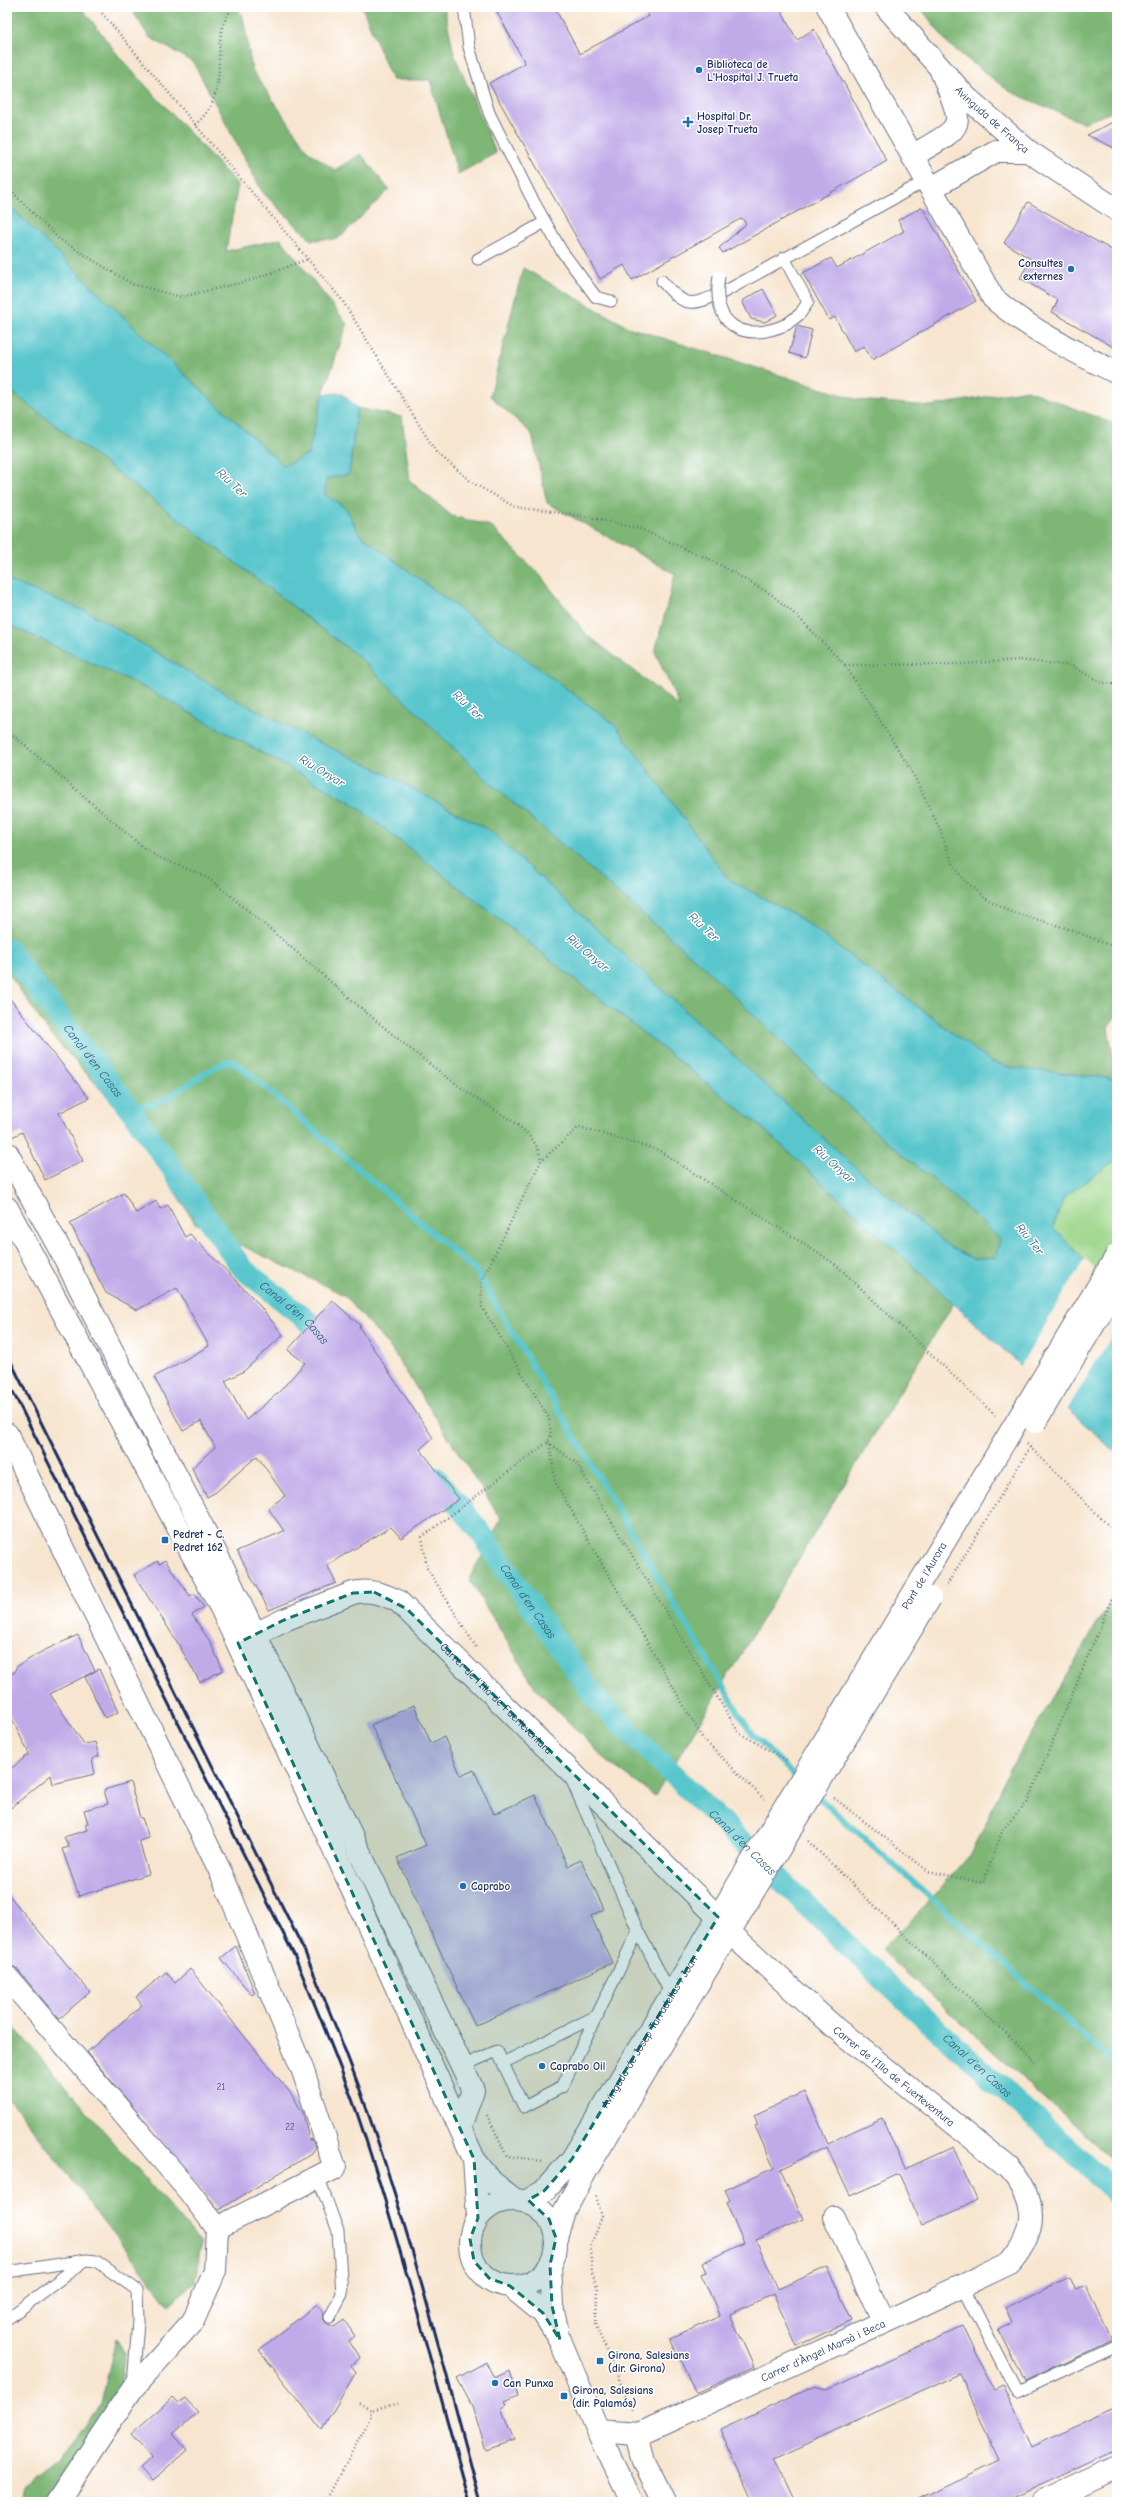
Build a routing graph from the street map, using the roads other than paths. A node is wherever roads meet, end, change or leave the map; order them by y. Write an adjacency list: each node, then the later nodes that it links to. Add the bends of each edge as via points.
1 (464, 7): 9 (lane, via 469,47 489,113)
2 (828, 7): 6 (street)
3 (886, 7): 4 (street, Avinguda de França)
4 (941, 70): 5 (street, Avinguda de França, via 965,96); 6 (street, via 959,114 957,124 951,133)
5 (1028, 151): 7 (street, via 996,151); 8 (street, Avinguda de França)
6 (912, 156): 7 (street)
7 (929, 184): 10 (lane); 15 (street, via 993,298 1008,312)
8 (1117, 210)
9 (545, 222): 11 (lane); 14 (lane, via 561,250 596,297)
10 (784, 258): 12 (lane, bridge, via 808,302 800,314 787,324 769,332 751,332 736,328 718,306 716,290); 13 (lane, via 724,292 698,303 678,300)
11 (478, 259)
12 (719, 276)
13 (662, 281)
14 (611, 301)
15 (1117, 373)
16 (7, 1152): 21 (street, via 63,1255)
17 (7, 1208): 21 (street, via 222,1608)
18 (1117, 1255): 23 (street, Pont de l'Aurora, bridge)
19 (1117, 1286): 23 (street, Pont de l'Aurora, bridge)
20 (7, 1434): 34 (street, via 222,1875 303,2071 336,2168)
21 (247, 1638): 22 (street, Carrer de l'Illa de Fuerteventura, via 342,1596 364,1590 398,1601); 30 (street); 31 (street, via 333,1847)
22 (565, 1765): 24 (street, Carrer de l'Illa de Fuerteventura); 25 (lane)
23 (737, 1902): 24 (street, Avinguda de Josep Tarradellas i Joan)
24 (723, 1925): 27 (street, Avinguda de Josep Tarradellas i Joan); 33 (street, Avinguda de Josep Tarradellas i Joan); 39 (street, Carrer de l'Illa de Fuerteventura, via 834,2027 1008,2167 1021,2181 1030,2200 1032,2216)
25 (638, 1931): 27 (lane); 28 (lane)
26 (7, 1977): 38 (street, via 189,2191)
27 (671, 1994): 33 (street, Avinguda de Josep Tarradellas i Joan)
28 (598, 2015): 29 (lane); 29 (lane, via 562,2086 524,2107)
29 (503, 2064): 30 (lane, via 496,2051)
30 (462, 2066): 31 (street, via 473,2090)
31 (460, 2127): 32 (street)
32 (474, 2159): 35 (street, via 492,2182); 37 (street)
33 (574, 2172): 35 (street, via 544,2191); 40 (street)
34 (318, 2177): 38 (street); 46 (lane, via 338,2232 342,2294)
35 (521, 2201): 37 (street, via 496,2203); 40 (street, via 535,2206 550,2219)
36 (834, 2217): 48 (street)
37 (478, 2218): 44 (street, via 470,2239 474,2261 489,2278)
38 (217, 2228): 51 (street, via 215,2271 193,2321)
39 (1029, 2233): 45 (street, Carrer d'Àngel Marsà i Beca, via 1022,2248 1010,2263)
40 (556, 2238): 42 (street, via 555,2252)
41 (87, 2260): 43 (lane); 47 (lane); 51 (lane, via 96,2261 137,2290 138,2321)
42 (550, 2265): 44 (street, via 533,2281); 49 (street, via 552,2306)
43 (7, 2272)
44 (510, 2286): 49 (street, via 543,2313)
45 (963, 2286): 48 (street, Carrer d'Àngel Marsà i Beca); 50 (lane, via 1017,2392)
46 (330, 2317)
47 (7, 2319)
48 (884, 2323): 53 (street, Carrer d'Àngel Marsà i Beca)
49 (560, 2340): 52 (street)
50 (1117, 2346)
51 (132, 2389): 55 (street)
52 (598, 2431): 53 (street, Carrer d'Àngel Marsà i Beca); 56 (street)
53 (637, 2434): 57 (street, via 644,2461)
54 (1117, 2467): 58 (street)
55 (58, 2502)
56 (632, 2502)
57 (664, 2502)
58 (1043, 2502)

